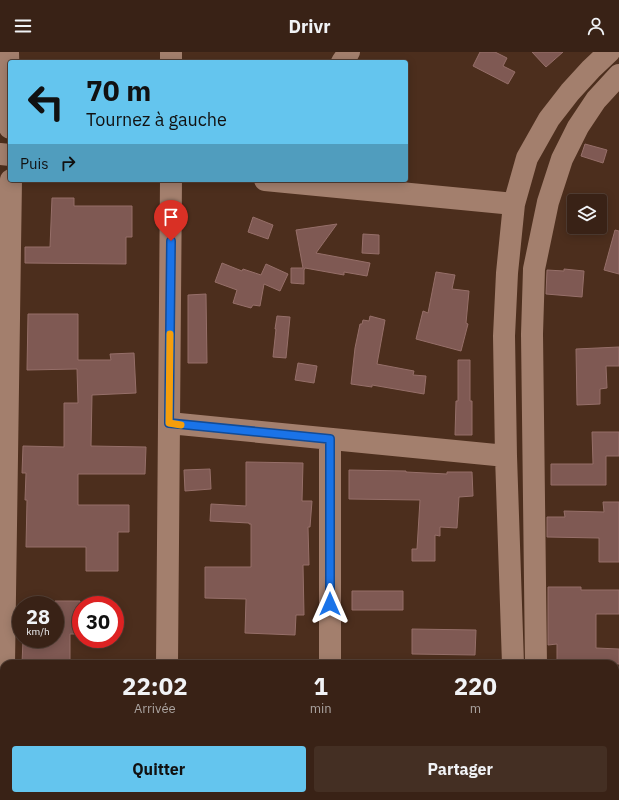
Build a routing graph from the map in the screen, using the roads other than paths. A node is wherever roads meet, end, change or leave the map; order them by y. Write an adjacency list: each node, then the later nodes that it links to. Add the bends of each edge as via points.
1 (609, 52): 7 (street, via 570,92 549,119 527,158)
2 (619, 75): 15 (street, via 596,100 578,127 562,159 548,202 534,269 532,334)
3 (11, 182): 11 (street)
4 (171, 182): 8 (street)
5 (302, 182): 6 (street)
6 (321, 183): 7 (street)
7 (514, 204): 10 (street, via 504,336)
8 (169, 423): 9 (street); 12 (street)
9 (330, 439): 10 (street); 13 (street)
10 (506, 456): 14 (street)
11 (4, 660)
12 (167, 660)
13 (330, 660)
14 (513, 660)
15 (536, 660)

